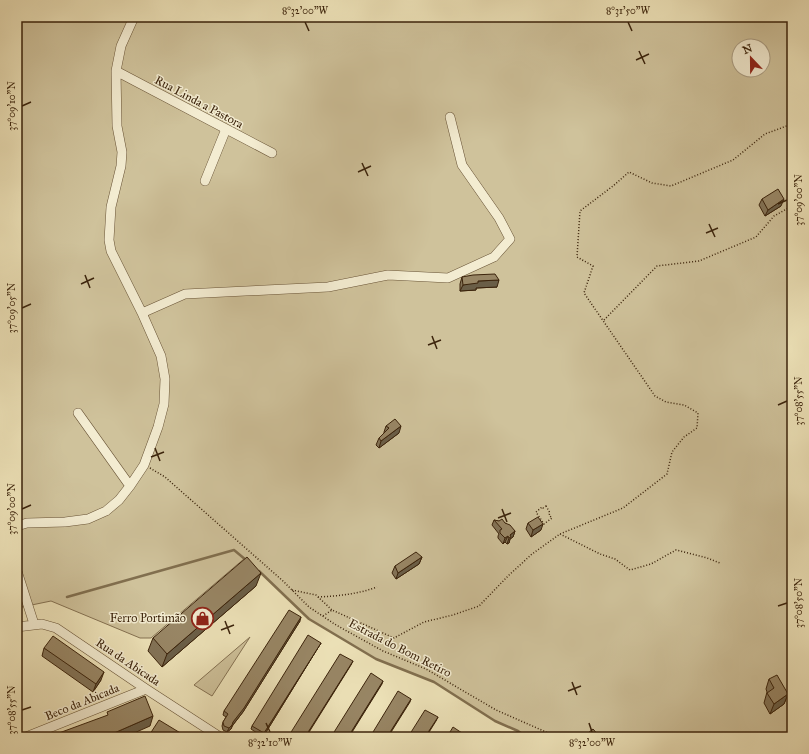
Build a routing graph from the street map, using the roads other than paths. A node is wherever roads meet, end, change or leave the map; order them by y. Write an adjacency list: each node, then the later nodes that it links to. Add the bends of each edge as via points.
1 (134, 17): 2 (street, via 121,46)
2 (116, 71): 4 (street, Rua Linda a Pastora); 7 (street, via 117,126 122,152 111,207 109,240 111,251)
3 (450, 117): 7 (street, via 462,165 499,218 510,239 494,257 448,278 388,275 328,287 185,294)
4 (226, 129): 5 (street, Rua Linda a Pastora); 6 (street)
5 (272, 153)
6 (205, 181)
7 (142, 313): 9 (street, via 161,356 165,379 164,404 144,464)
8 (78, 414): 9 (street)
9 (130, 486): 10 (street, via 106,511 88,519 27,523)
10 (17, 526)
11 (17, 571): 12 (street)
12 (34, 624): 13 (street, Rua da Abicada); 14 (street, Rua da Abicada, via 56,628)
13 (17, 627)
14 (146, 689): 15 (street, Beco da Abicada); 16 (street, Rua da Abicada)
15 (26, 737)
16 (220, 737)

